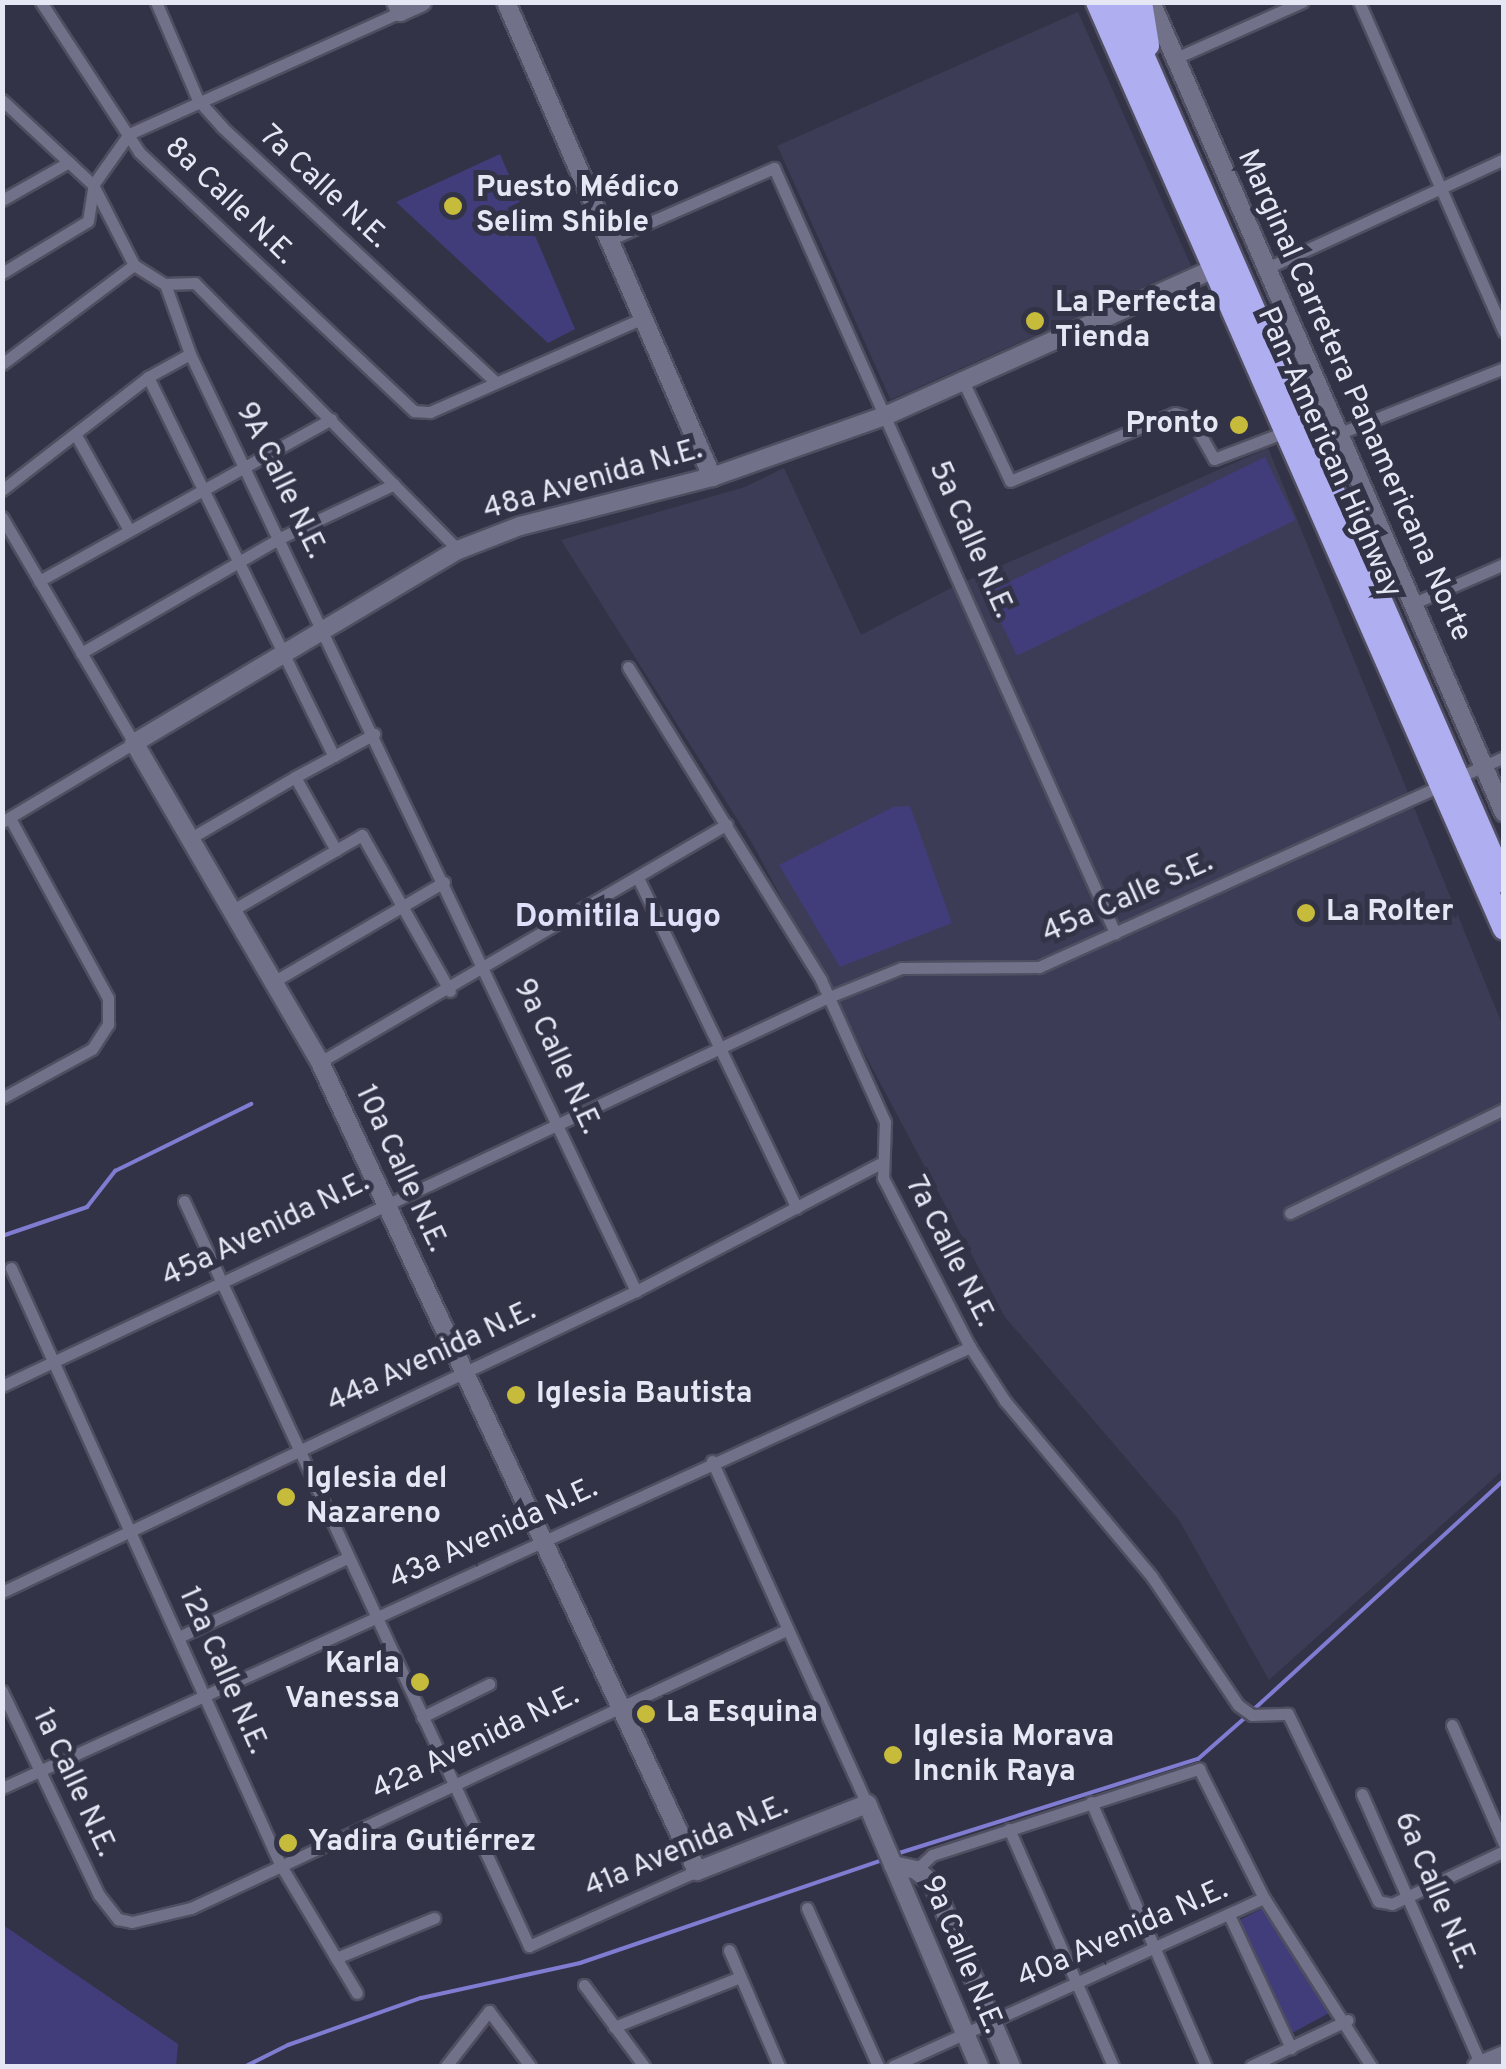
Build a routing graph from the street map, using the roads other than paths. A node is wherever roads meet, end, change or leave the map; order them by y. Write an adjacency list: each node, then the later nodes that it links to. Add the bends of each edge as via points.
1 (41, 2): 16 (street, 8a Calle N.E.)
2 (156, 2): 15 (street, 7a Calle N.E.)
3 (422, 2): 11 (street)
4 (506, 2): 22 (street)
5 (1096, 2): 24 (highway, Pan-American Highway)
6 (1120, 2): 13 (highway, Pan-American Highway)
7 (1141, 2): 13 (highway)
8 (1151, 2): 12 (street, Marginal Carretera Panamericana Norte)
9 (1302, 2): 12 (street)
10 (1358, 2): 20 (street)
11 (398, 7): 15 (street)
12 (1176, 58): 25 (street, Marginal Carretera Panamericana Norte)
13 (1154, 78): 24 (highway, Pan-American Highway)
14 (2, 100): 18 (street)
15 (198, 100): 16 (street); 35 (street, 7a Calle N.E.)
16 (129, 134): 19 (street); 35 (street, 8a Calle N.E., via 139,152 414,411 430,412)
17 (1504, 159): 20 (street)
18 (69, 162): 19 (street); 21 (street)
19 (92, 184): 23 (street); 26 (street, via 88,221)
20 (1440, 189): 25 (street); 29 (street)
21 (2, 200)
22 (609, 240): 28 (street); 36 (street, 5a Calle N.E., via 774,168)
23 (134, 264): 27 (street); 31 (street)
24 (1223, 264): 34 (street, 48a Avenida N.E.); 38 (highway, Pan-American Highway); 64 (highway, Pan-American Highway)
25 (1266, 268): 39 (street, Marginal Carretera Panamericana Norte)
26 (2, 273)
27 (165, 284): 30 (street); 37 (street, via 195,283)
28 (643, 318): 35 (street); 42 (street)
29 (1504, 332)
30 (190, 354): 33 (street); 41 (street, 9A Calle N.E.)
31 (2, 364)
32 (1504, 368): 39 (street)
33 (148, 378): 40 (street); 44 (street)
34 (963, 381): 36 (street, 48a Avenida N.E.); 38 (street, via 1010,480 1175,413 1191,418 1214,460)
35 (495, 382)
36 (887, 415): 42 (street, 48a Avenida N.E.); 76 (street, 5a Calle N.E.)
37 (331, 420): 41 (street); 43 (street)
38 (1286, 432): 64 (highway, Pan-American Highway)
39 (1340, 433): 53 (street, Marginal Carretera Panamericana Norte)
40 (77, 438): 45 (street); 47 (street)
41 (244, 468): 44 (street); 48 (street, 9A Calle N.E.)
42 (712, 477): 49 (street, 48a Avenida N.E., via 520,526)
43 (394, 484): 48 (street); 49 (street)
44 (200, 489): 47 (street); 50 (street)
45 (2, 490)
46 (2, 517): 52 (street, 10a Calle N.E.)
47 (129, 530): 52 (street)
48 (280, 538): 50 (street); 54 (street, 9A Calle N.E.)
49 (458, 550): 54 (street, 48a Avenida N.E.)
50 (238, 562): 55 (street); 56 (street)
51 (1504, 564): 53 (street)
52 (40, 581): 56 (street, 10a Calle N.E.)
53 (1414, 603): 62 (street, Marginal Carretera Panamericana Norte)
54 (325, 630): 55 (street, 48a Avenida N.E.); 58 (street, 9a Calle N.E.)
55 (288, 653): 59 (street, 48a Avenida N.E.); 60 (street)
56 (82, 654): 59 (street, 10a Calle N.E.)
57 (628, 667): 67 (street, 7a Calle N.E.)
58 (374, 734): 60 (street); 71 (street, 9a Calle N.E.)
59 (134, 743): 66 (street, 48a Avenida N.E.); 68 (street, 10a Calle N.E.)
60 (334, 756): 63 (street)
61 (1504, 757): 62 (street, 45a Calle S.E.)
62 (1483, 766): 64 (street, 45a Calle S.E.); 65 (street, Marginal Carretera Panamericana Norte)
63 (295, 776): 68 (street); 69 (street)
64 (1448, 782): 72 (highway, Pan-American Highway); 75 (highway, Pan-American Highway); 76 (street, 45a Calle S.E.)
65 (1504, 813)
66 (6, 820): 83 (street, via 108,998 108,1024 92,1049)
67 (727, 824): 70 (street); 80 (street, 7a Calle N.E., via 821,980)
68 (190, 839): 74 (street, 10a Calle N.E.)
69 (336, 850): 73 (street, via 362,834); 74 (street)
70 (638, 878): 77 (street); 81 (street)
71 (444, 882): 73 (street); 77 (street, 9a Calle N.E.)
72 (1504, 882)
73 (402, 907): 78 (street); 79 (street)
74 (231, 910): 78 (street, 10a Calle N.E.)
75 (1504, 929)
76 (1114, 934): 80 (street, 45a Calle S.E., via 1039,966 932,963 901,968)
77 (486, 971): 79 (street); 85 (street, 9a Calle N.E.)
78 (273, 982): 82 (street, 10a Calle N.E.)
79 (450, 991): 82 (street)
80 (824, 999): 81 (street, 45a Avenida N.E.); 86 (street, 7a Calle N.E., via 886,1122)
81 (717, 1049): 85 (street, 45a Avenida N.E.); 89 (street)
82 (320, 1062): 88 (street, 10a Calle N.E.)
83 (3, 1096)
84 (1504, 1109): 90 (street)
85 (558, 1127): 88 (street, 45a Avenida N.E.); 93 (street, 9a Calle N.E.)
86 (879, 1164): 89 (street, 44a Avenida N.E.); 94 (street, 7a Calle N.E.)
87 (184, 1201): 92 (street)
88 (385, 1202): 92 (street, 45a Avenida N.E.); 96 (street, 10a Calle N.E.)
89 (796, 1208): 93 (street, 44a Avenida N.E.)
90 (1290, 1213)
91 (11, 1268): 95 (street, 12a Calle N.E.)
92 (220, 1280): 95 (street, 45a Avenida N.E.); 98 (street)
93 (636, 1290): 96 (street, 44a Avenida N.E.)
94 (970, 1347): 99 (street, 43a Avenida N.E.); 127 (street, 7a Calle N.E., via 1006,1401 1152,1576 1249,1713 1288,1714 1382,1904)
95 (54, 1362): 97 (street, 45a Avenida N.E.); 100 (street, 12a Calle N.E.)
96 (464, 1370): 98 (street, 44a Avenida N.E.); 101 (street, 10a Calle N.E.)
97 (2, 1386)
98 (297, 1449): 100 (street, 44a Avenida N.E.); 102 (street)
99 (712, 1461): 101 (street, 43a Avenida N.E.); 105 (street, 9a Calle N.E.)
100 (132, 1531): 103 (street, 44a Avenida N.E.); 106 (street, 12a Calle N.E.)
101 (541, 1540): 104 (street, 43a Avenida N.E.); 110 (street, 10a Calle N.E.)
102 (347, 1558): 104 (street); 106 (street)
103 (2, 1592)
104 (375, 1618): 109 (street, 43a Avenida N.E.); 111 (street)
105 (786, 1630): 110 (street, 42a Avenida N.E.); 118 (street, 9a Calle N.E.)
106 (179, 1637): 109 (street, 12a Calle N.E.)
107 (489, 1684): 111 (street)
108 (2, 1691): 113 (street, 1a Calle N.E.)
109 (205, 1696): 113 (street, 43a Avenida N.E.); 123 (street, 12a Calle N.E.)
110 (618, 1703): 114 (street, 42a Avenida N.E.); 124 (street, 10a Calle N.E.)
111 (422, 1717): 114 (street)
112 (1452, 1726): 120 (street)
113 (40, 1769): 115 (street, 43a Avenida N.E.); 126 (street, 1a Calle N.E.)
114 (454, 1786): 123 (street, 42a Avenida N.E.); 124 (street, 41a Avenida N.E., via 528,1946)
115 (2, 1788)
116 (1362, 1794): 127 (street, 6a Calle N.E.)
117 (1091, 1802): 119 (street); 128 (street, via 1196,1768); 132 (street)
118 (867, 1804): 122 (street, 9a Calle N.E.); 124 (street, 41a Avenida N.E.)
119 (1009, 1829): 125 (street, via 932,1855); 136 (street)
120 (1504, 1844)
121 (1504, 1852): 127 (street)
122 (890, 1860): 125 (street, 9a Calle N.E.); 142 (street, 9a Calle N.E.)
123 (280, 1864): 126 (street, 42a Avenida N.E., via 190,1908 132,1922 118,1919); 134 (street, 12a Calle N.E.)
124 (697, 1870)
125 (916, 1870): 140 (street, 9a Calle N.E., via 933,1884)
126 (99, 1896)
127 (1406, 1897): 157 (street, 6a Calle N.E.)
128 (1264, 1898): 130 (street, 40a Avenida N.E.); 139 (street)
129 (807, 1908): 149 (street)
130 (1229, 1915): 132 (street, 40a Avenida N.E.); 143 (street)
131 (434, 1918): 134 (street)
132 (1156, 1948): 136 (street, 40a Avenida N.E.); 154 (street)
133 (729, 1950): 135 (street)
134 (336, 1958): 138 (street, 12a Calle N.E.)
135 (740, 1976): 141 (street); 148 (street)
136 (1078, 1984): 140 (street, 40a Avenida N.E.); 153 (street)
137 (584, 1985): 141 (street)
138 (357, 1993)
139 (1348, 2020): 143 (street); 156 (street)
140 (992, 2021): 142 (street, 40a Avenida N.E.); 152 (street, 9a Calle N.E.)
141 (614, 2026): 147 (street)
142 (965, 2034): 150 (street, 40a Avenida N.E.); 151 (street, 9a Calle N.E.)
143 (1291, 2048): 155 (street)
144 (1504, 2055): 157 (street)
145 (446, 2066): 146 (street, via 489,2011)
146 (530, 2066)
147 (644, 2066)
148 (779, 2066)
149 (878, 2066)
150 (893, 2066)
151 (979, 2066)
152 (1012, 2066)
153 (1113, 2066)
154 (1206, 2066)
155 (1251, 2066)
156 (1372, 2066)
157 (1479, 2066)

